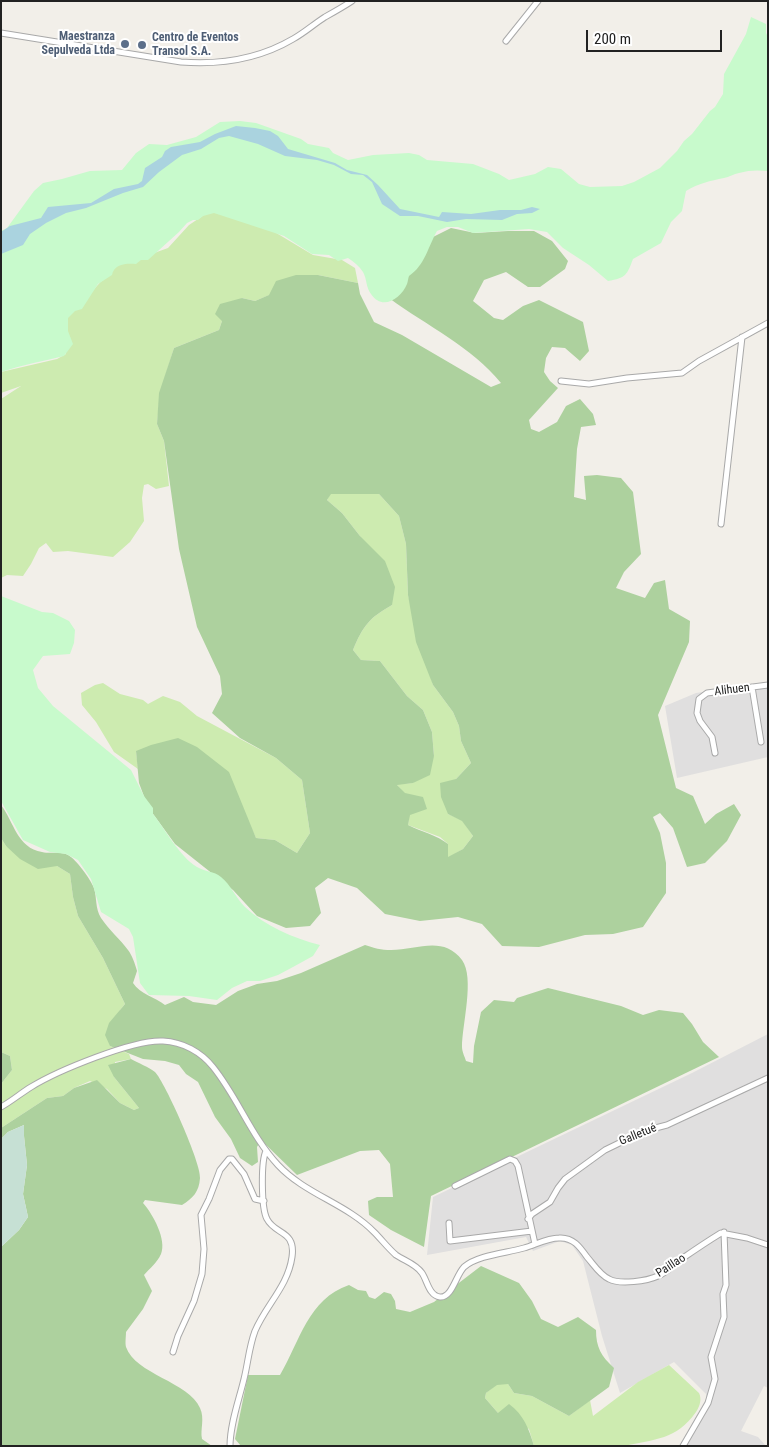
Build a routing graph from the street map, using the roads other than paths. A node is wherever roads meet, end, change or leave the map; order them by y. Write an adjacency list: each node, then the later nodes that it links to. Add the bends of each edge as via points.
1 (352, 1): 3 (street, via 276,48 246,58 214,63 181,62)
2 (538, 1): 4 (street)
3 (1, 32)
4 (506, 41)
5 (768, 323): 6 (street)
6 (742, 338): 7 (street, via 682,373 589,384); 8 (street)
7 (561, 381)
8 (721, 524)
9 (768, 685): 10 (street, Alihuen)
10 (752, 687): 11 (street); 12 (street, Alihuen, via 708,693 699,699 698,716 712,737)
11 (762, 742)
12 (715, 753)
13 (768, 1078): 18 (street, Galletué, via 605,1150 565,1180 550,1202)
14 (1, 1107): 15 (street, via 32,1086 101,1056 148,1041 168,1041 181,1044 208,1061)
15 (266, 1151): 17 (street); 22 (street, Paillao, via 292,1178 359,1219 392,1251 418,1268 436,1296 448,1294 469,1263)
16 (455, 1186): 18 (street, via 510,1159 515,1161)
17 (264, 1201): 24 (street, via 256,1199 244,1174 232,1159 228,1159 201,1215 202,1274); 25 (street, via 267,1219 290,1240 292,1258 283,1285 260,1320 250,1347)
18 (528, 1219): 20 (street)
19 (448, 1223): 20 (street, via 450,1241)
20 (532, 1231): 22 (street)
21 (724, 1232): 22 (street, Paillao, via 660,1276 628,1283 605,1277 569,1239 555,1238); 23 (street); 26 (street, via 724,1317 711,1356 715,1379 708,1403)
22 (534, 1244)
23 (768, 1245)
24 (174, 1352)
25 (230, 1446)
26 (683, 1446)

